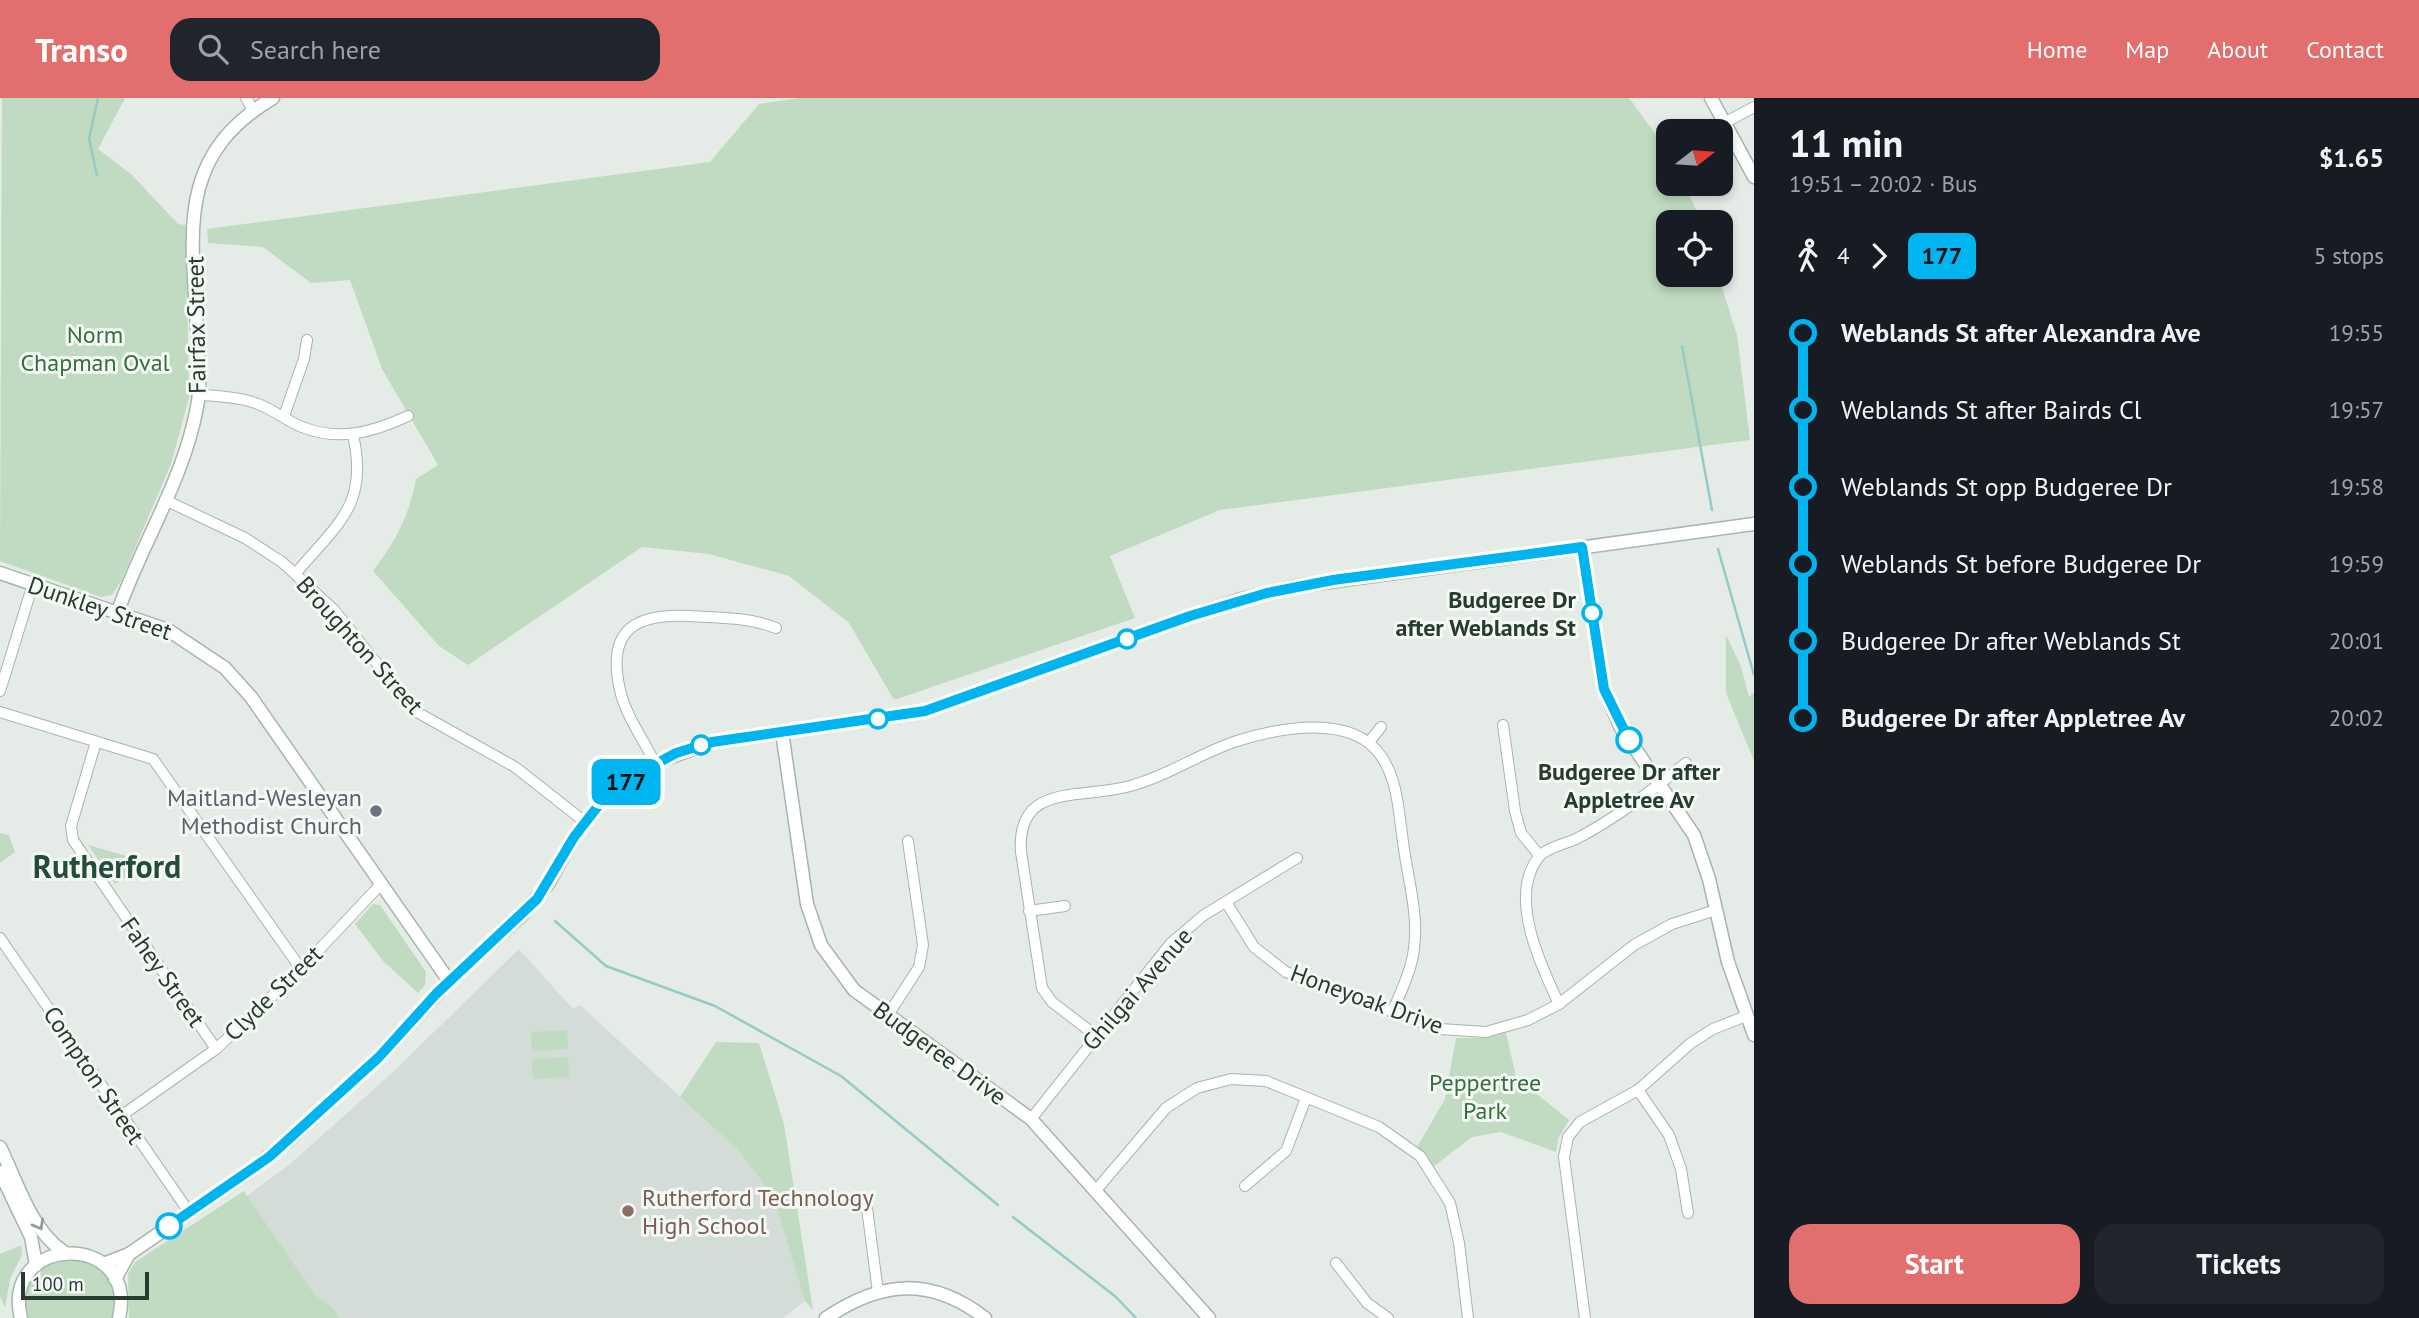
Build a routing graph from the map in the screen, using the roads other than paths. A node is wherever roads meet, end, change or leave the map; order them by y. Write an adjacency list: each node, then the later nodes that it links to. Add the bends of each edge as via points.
1 (246, 98): 5 (street)
2 (273, 98): 5 (street, Fairfax Street)
3 (1711, 98): 6 (street)
4 (1754, 107): 7 (street)
5 (253, 110): 11 (street, Fairfax Street, via 213,152 195,201)
6 (1724, 119)
7 (1732, 119)
8 (1733, 136): 9 (street)
9 (1754, 177)
10 (307, 340): 12 (street)
11 (199, 395): 12 (street, via 244,400); 15 (street, Fairfax Street)
12 (284, 416): 14 (street, via 318,431)
13 (408, 416): 14 (street)
14 (353, 435): 19 (street, via 359,463 356,496)
15 (165, 500): 19 (street, Broughton Street, via 245,538); 21 (street, Fairfax Street)
16 (1754, 524): 17 (street)
17 (1582, 547): 27 (street, via 1267,593 1190,616 934,709); 32 (street, via 1604,689 1621,728)
18 (0, 573): 20 (street, Dunkley Street)
19 (296, 573): 33 (street, Broughton Street, via 334,610 415,711 515,767)
20 (33, 584): 21 (street, Dunkley Street); 23 (street)
21 (118, 611): 37 (street, Dunkley Street, via 184,638 225,668 251,697)
22 (776, 628): 30 (street, via 755,620 660,614 639,620 623,636 618,663 620,691)
23 (0, 691)
24 (0, 712): 28 (street)
25 (1503, 725): 35 (street, via 1521,833)
26 (1381, 727): 29 (street)
27 (782, 732): 30 (street, via 712,742); 47 (street, Budgeree Drive, via 812,926 841,976)
28 (96, 742): 43 (street, via 153,759); 51 (street, Fahey Street, via 71,826 73,840)
29 (1369, 742): 41 (street, via 1330,728 1261,734 1125,788 1038,804 1019,831); 46 (street, via 1382,756 1392,779 1414,927 1414,948)
30 (655, 763): 33 (street, via 615,790)
31 (1686, 763): 32 (street)
32 (1660, 783): 35 (street, via 1606,822); 40 (street, via 1694,835)
33 (585, 822): 44 (street, via 537,899)
34 (908, 841): 47 (street, via 923,945 919,967)
35 (1539, 855): 45 (street, via 1529,877 1528,916 1538,961)
36 (1297, 858): 38 (street, Ghilgai Avenue)
37 (381, 884): 43 (street, Clyde Street); 44 (street, Dunkley Street)
38 (1226, 902): 46 (street, Honeyoak Drive, via 1254,947 1286,972); 49 (street, Ghilgai Avenue, via 1171,943)
39 (1065, 906): 41 (street)
40 (1716, 910): 45 (street, Honeyoak Drive, via 1672,924 1634,945); 48 (street)
41 (1029, 911): 49 (street, via 1042,988 1052,1002)
42 (0, 938): 54 (street, Compton Street)
43 (301, 969): 51 (street, Clyde Street)
44 (449, 981): 61 (street, via 379,1057 289,1140)
45 (1559, 1004): 46 (street, Honeyoak Drive, via 1528,1020 1486,1032 1440,1029)
46 (1392, 1013)
47 (888, 1015): 55 (street, Budgeree Drive)
48 (1746, 1016): 50 (street); 52 (street, via 1691,1042)
49 (1095, 1035): 55 (street, Ghilgai Avenue)
50 (1754, 1035)
51 (216, 1049): 54 (street, Clyde Street)
52 (1639, 1090): 62 (street, via 1669,1135 1681,1169); 77 (street, via 1580,1122 1568,1137 1564,1157)
53 (1306, 1098): 58 (street, via 1286,1151); 59 (street, via 1266,1081 1231,1079 1197,1088 1166,1108); 76 (street, via 1379,1127 1430,1168 1450,1203 1460,1243)
54 (121, 1116): 61 (street, Compton Street)
55 (1031, 1119): 59 (street, Budgeree Drive)
56 (0, 1147): 63 (street, one-way to 63, via 42,1231)
57 (0, 1172): 67 (street, via 31,1237)
58 (1245, 1186)
59 (1097, 1189): 74 (street, Budgeree Drive)
60 (867, 1208): 69 (street)
61 (189, 1212): 64 (street)
62 (1688, 1213)
63 (64, 1252): 65 (street, via 85,1254); 67 (street)
64 (129, 1254): 65 (street); 68 (street)
65 (103, 1264): 68 (street)
66 (1335, 1264): 75 (street, via 1367,1303)
67 (36, 1265): 70 (street, via 20,1291)
68 (115, 1279): 71 (street, via 121,1297)
69 (878, 1292): 72 (street, via 846,1304); 73 (street, via 902,1287 944,1293)
70 (18, 1316)
71 (119, 1318)
72 (826, 1318)
73 (985, 1318)
74 (1209, 1318)
75 (1388, 1318)
76 (1468, 1318)
77 (1585, 1318)

